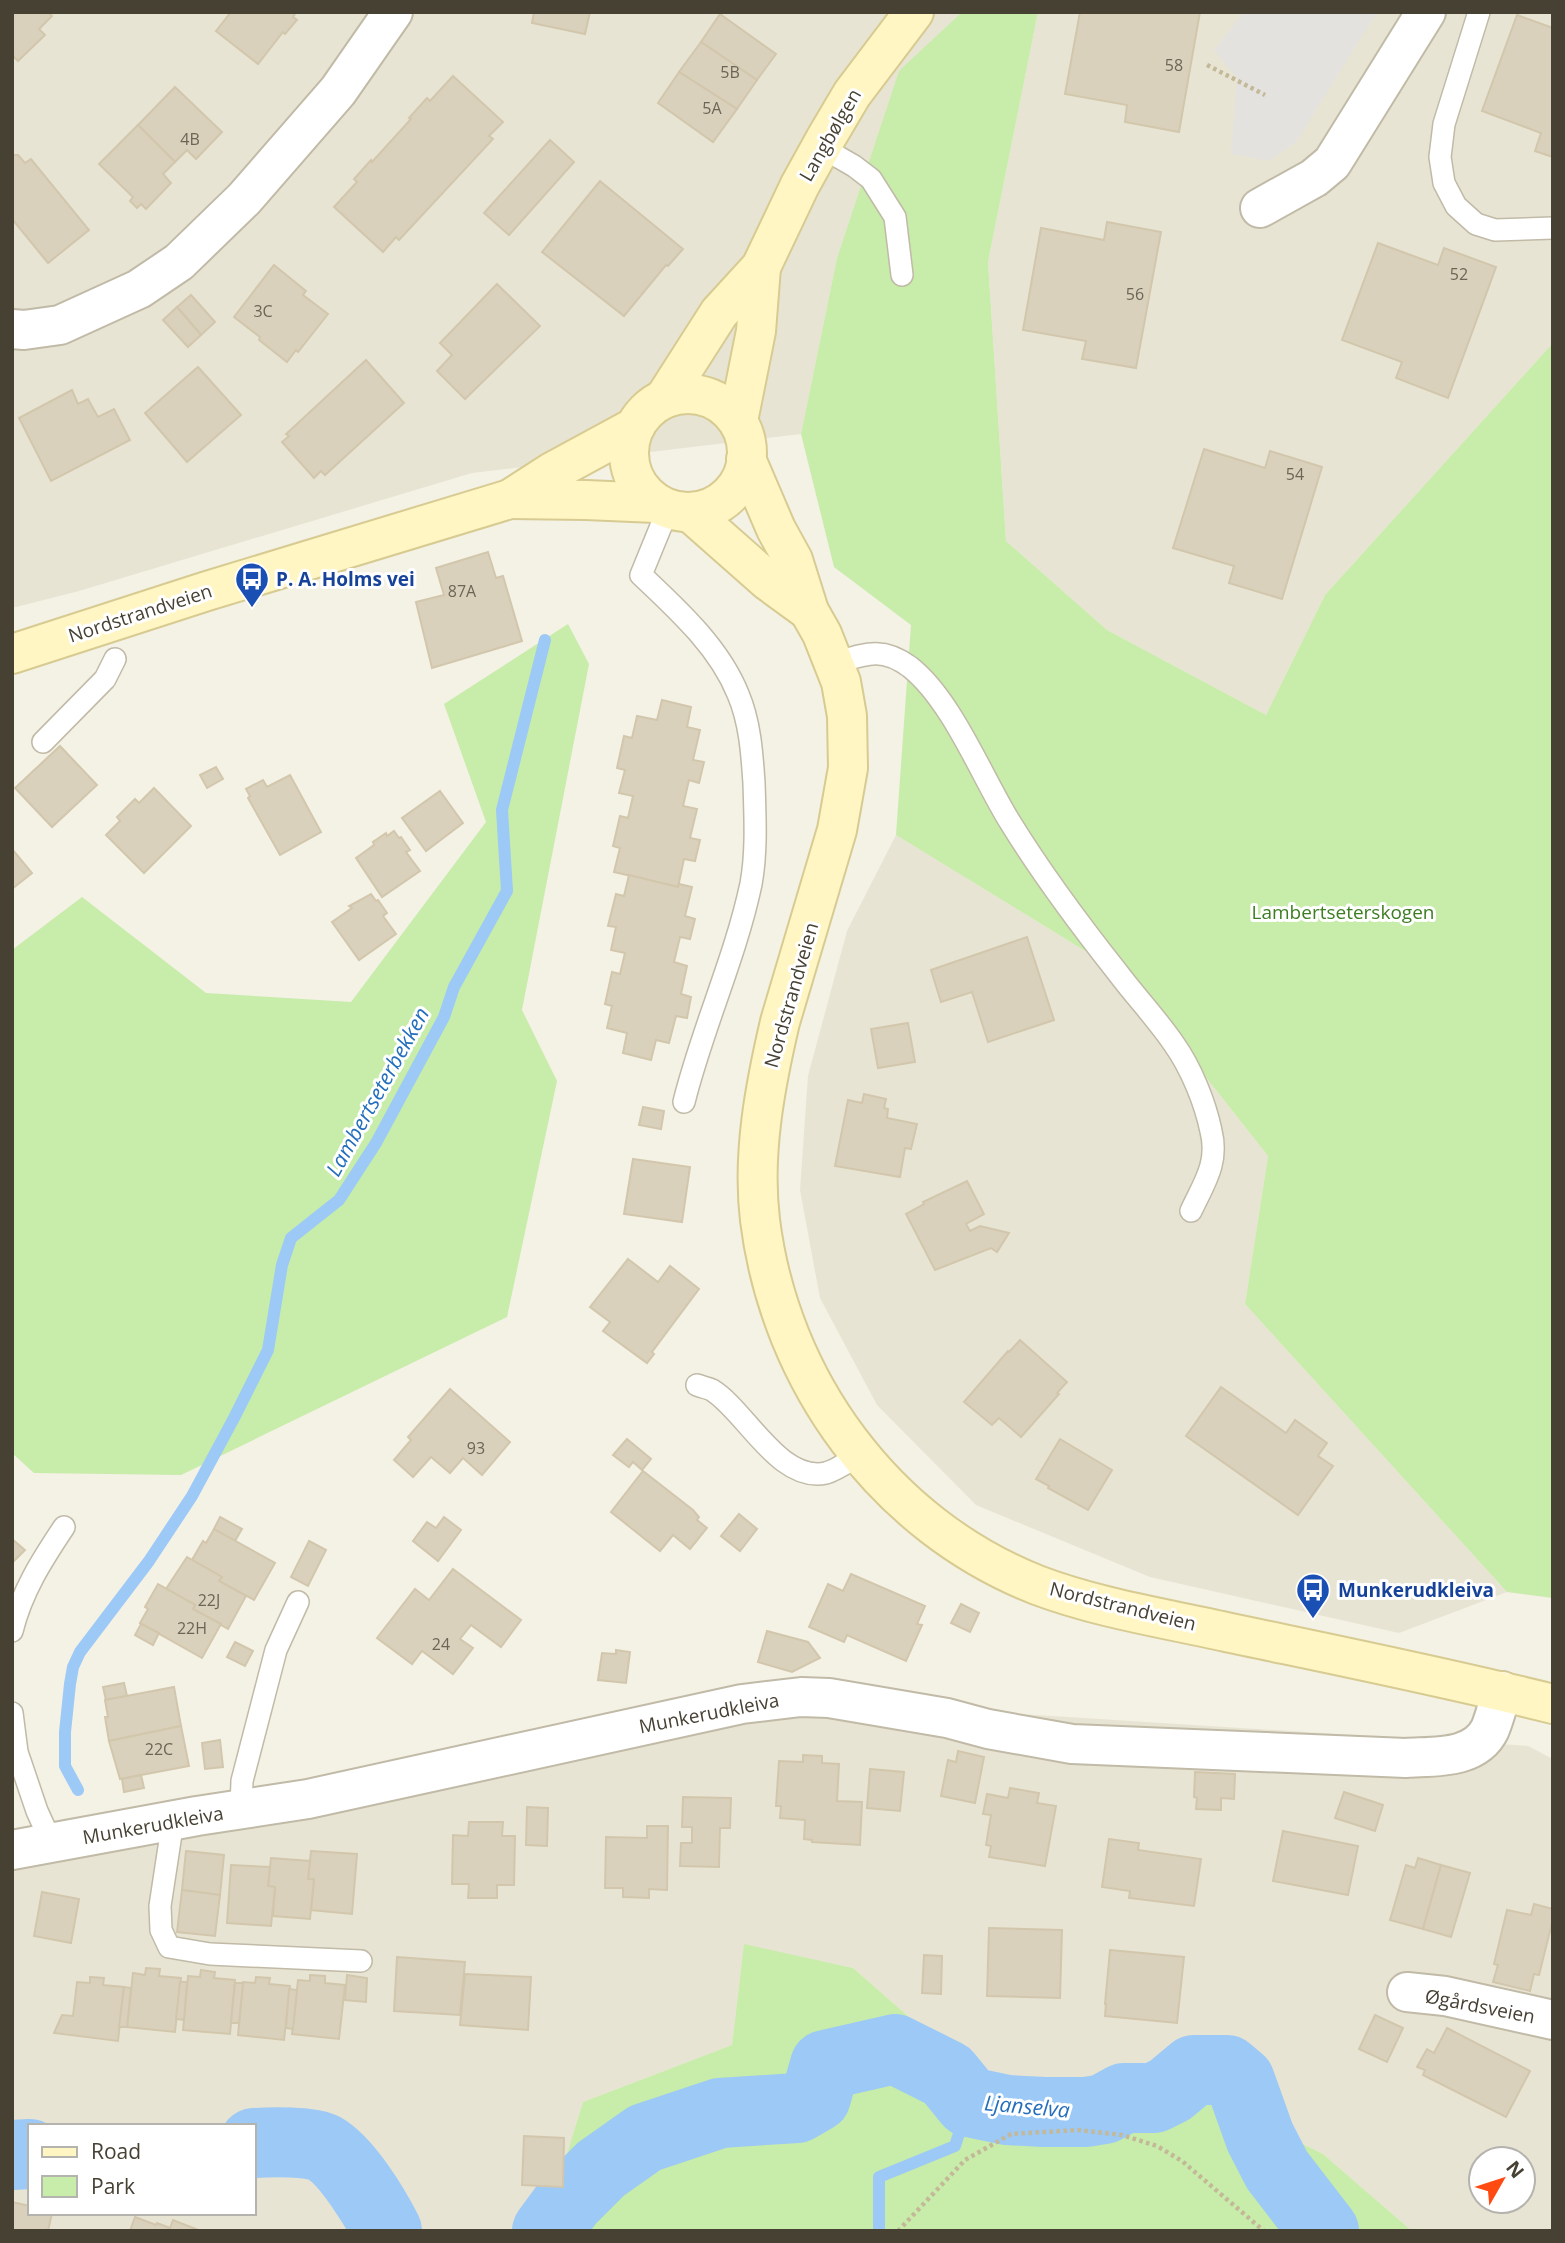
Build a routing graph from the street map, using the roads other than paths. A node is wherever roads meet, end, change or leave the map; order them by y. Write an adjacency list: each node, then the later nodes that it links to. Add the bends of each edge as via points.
1 (393, 12): 10 (street, via 338,91 244,199 179,262 139,289 60,325)
2 (914, 12): 5 (main road, Langbølgen, via 852,94)
3 (1426, 12): 6 (street, via 1332,163)
4 (1479, 12): 7 (lane, via 1444,124 1440,157 1444,183 1456,206 1476,224 1495,230)
5 (821, 147): 8 (main road, Langbølgen); 9 (lane, via 871,179 895,216)
6 (1260, 208)
7 (1553, 228)
8 (761, 267): 11 (main road, Langbølgen, via 719,313); 12 (main road, Langbølgen, via 756,331)
9 (902, 275)
10 (12, 329)
11 (664, 399): 12 (main road, via 699,395 721,405); 13 (main road, via 647,410)
12 (738, 421): 14 (main road)
13 (635, 427): 15 (main road, Nordstrandveien); 16 (main road, via 629,451 633,475 647,496)
14 (746, 459): 16 (main road, via 740,482 725,500 703,511); 17 (main road, Nordstrandveien, via 793,560)
15 (510, 499): 16 (main road, Nordstrandveien, via 593,500); 18 (main road, Nordstrandveien)
16 (672, 508): 17 (main road, Nordstrandveien); 22 (lane, via 642,575 696,631 738,694 748,725 755,804 751,883)
17 (809, 611): 20 (main road, Nordstrandveien)
18 (12, 654)
19 (115, 659): 21 (lane, Nordstrandveien, via 105,680)
20 (835, 663): 23 (lane, via 874,652 910,667 925,682 1061,897 1175,1045 1193,1079 1212,1134 1214,1162); 25 (main road, Nordstrandveien, via 849,738 844,799 773,1051 761,1120 760,1206 775,1297 794,1349 832,1420)
21 (43, 743)
22 (684, 1102)
23 (1191, 1211)
24 (697, 1385): 25 (lane, via 722,1398 758,1437 799,1470 828,1473)
25 (859, 1455): 29 (main road, Nordstrandveien, via 908,1505 956,1541 1037,1584 1139,1613)
26 (64, 1527): 28 (lane, via 37,1567)
27 (298, 1602): 32 (lane, via 276,1650 242,1781)
28 (12, 1631)
29 (1502, 1692): 30 (main road, Nordstrandveien); 32 (street, Munkerudkleiva, via 1489,1730 1479,1743 1456,1755 1406,1758 1073,1744 872,1704 801,1697 742,1704 331,1794)
30 (1553, 1704)
31 (12, 1713): 34 (lane, via 17,1752)
32 (241, 1809): 33 (street, Munkerudkleiva)
33 (173, 1821): 34 (street, Munkerudkleiva); 36 (lane, via 160,1906 161,1930 169,1947 211,1954)
34 (52, 1844): 35 (street, Munkerudkleiva)
35 (12, 1850)
36 (361, 1961)
37 (1407, 1992): 38 (street, Øgårdsveien)
38 (1553, 2020)

